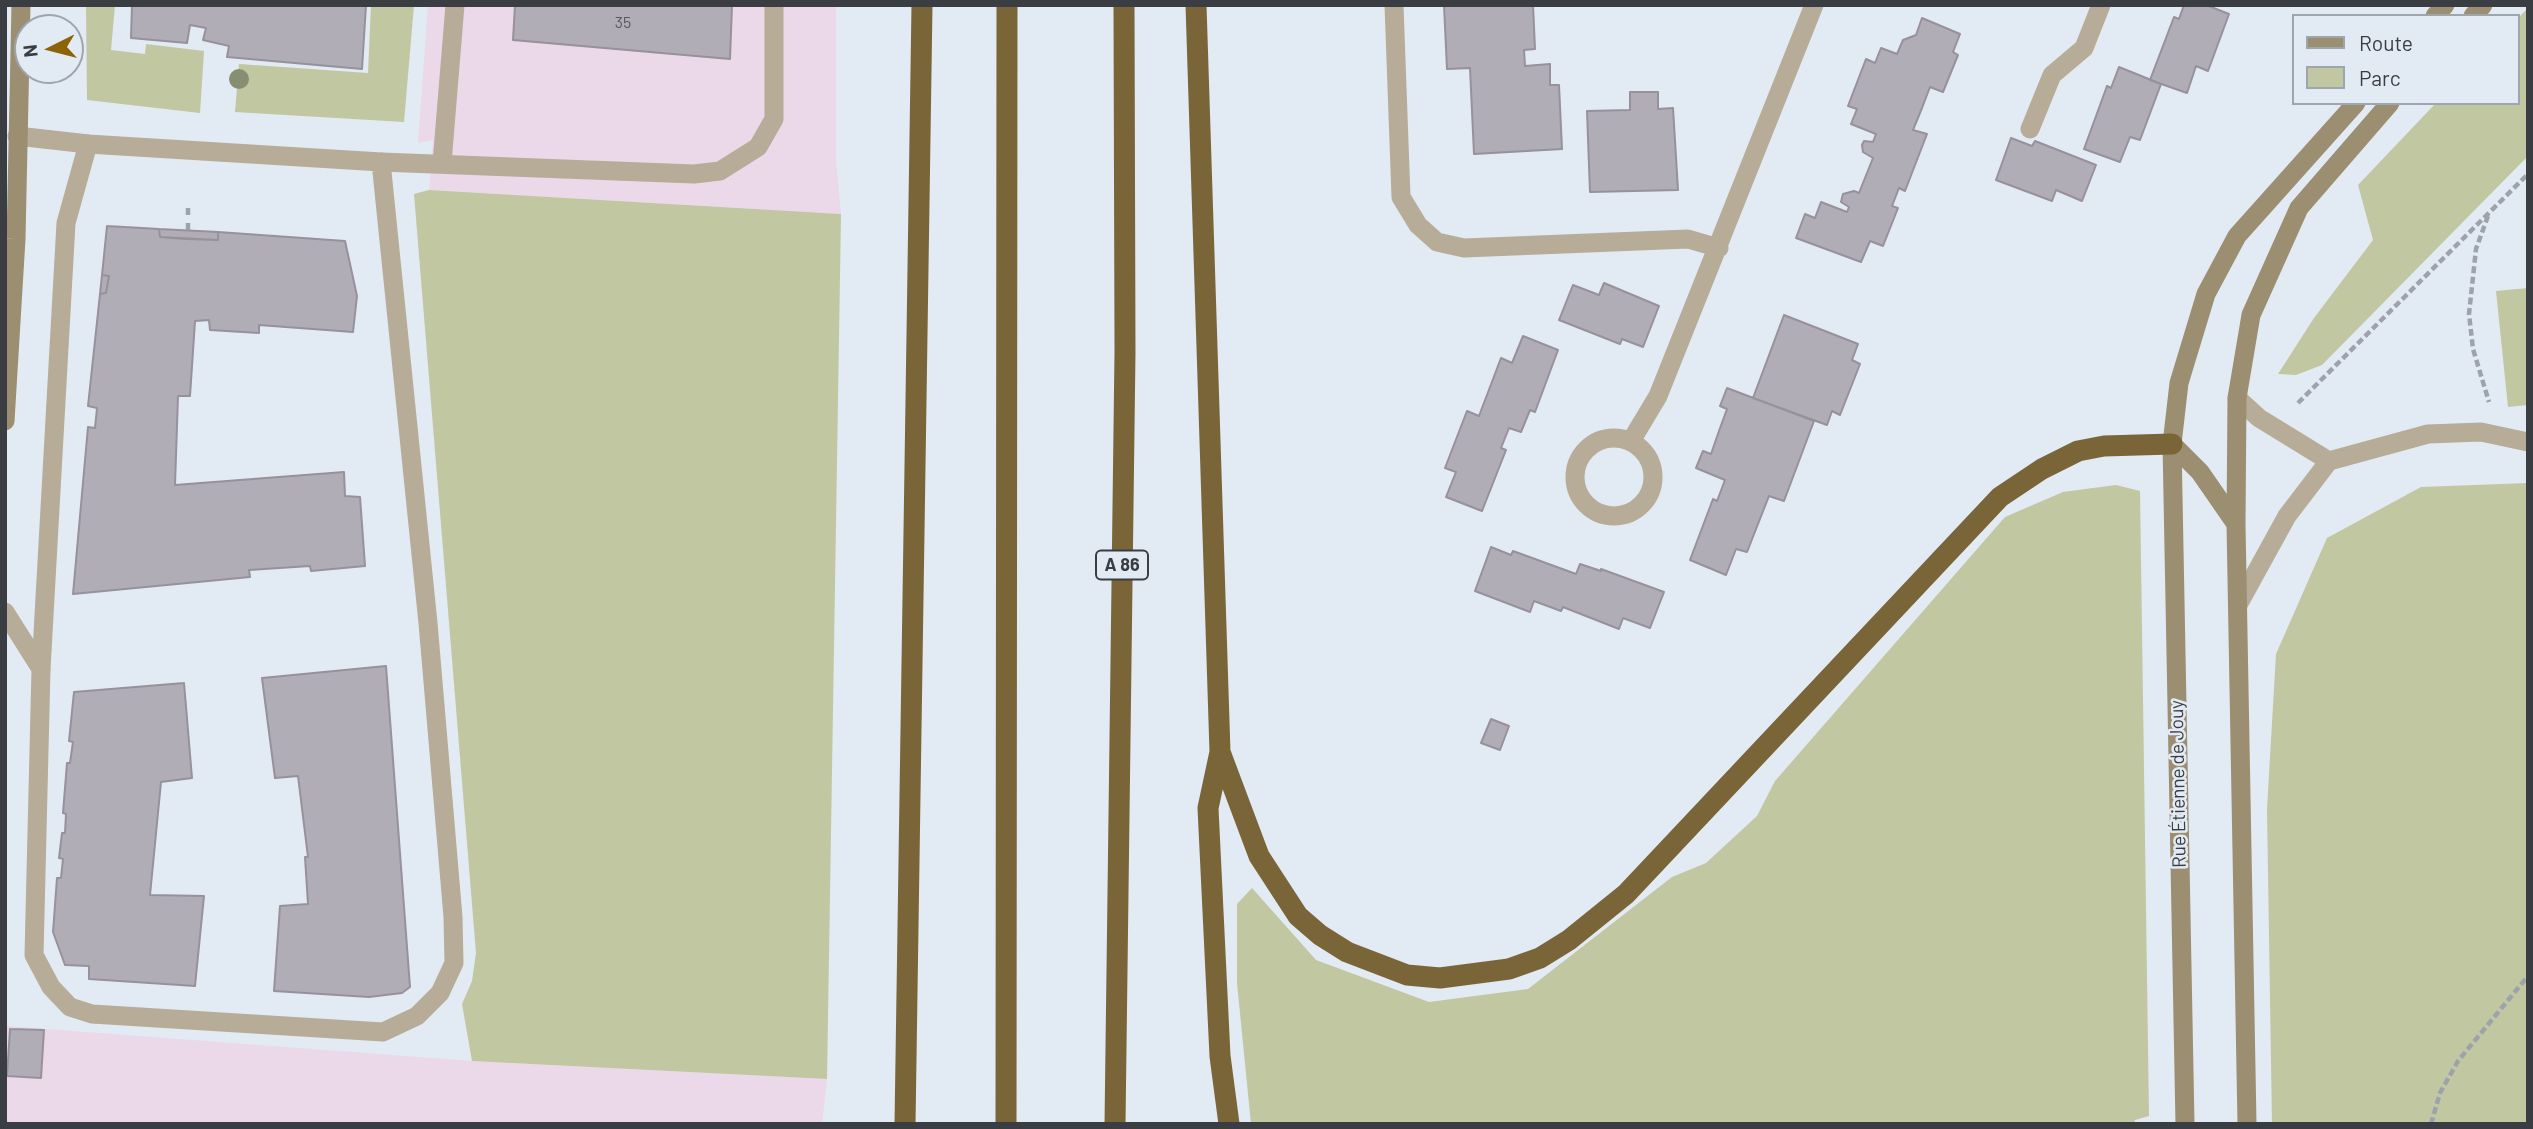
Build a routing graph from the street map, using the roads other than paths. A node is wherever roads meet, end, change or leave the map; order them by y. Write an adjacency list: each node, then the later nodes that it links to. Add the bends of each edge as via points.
1 (21, 5): 14 (main road)
2 (455, 5): 17 (street)
3 (774, 5): 17 (street, via 774,119 758,147 720,171 694,174)
4 (922, 5): 30 (highway)
5 (1007, 5): 31 (highway)
6 (1124, 5): 32 (highway, A 86, via 1125,352)
7 (1196, 5): 29 (highway)
8 (1394, 5): 18 (street, via 1401,197 1418,225 1437,242 1464,248 1688,239)
9 (1814, 5): 18 (street)
10 (2101, 5): 13 (street, via 2084,48 2052,75)
11 (2354, 105): 23 (main road, Rue Étienne de Jouy, via 2237,236 2206,294 2190,338)
12 (2388, 105): 19 (main road, via 2299,208 2251,315)
13 (2030, 129)
14 (11, 136): 15 (street); 20 (main road, via 16,239)
15 (88, 144): 16 (street); 28 (street, via 66,223)
16 (381, 162): 17 (street); 28 (street, via 453,918 454,963 440,993 417,1016 383,1032 92,1014 70,1007 51,987 34,955)
17 (442, 163)
18 (1719, 248): 21 (street, via 1658,396)
19 (2237, 397): 24 (street, via 2259,418); 25 (main road)
20 (5, 421)
21 (1631, 441): 21 (street, via 1601,439 1578,460 1577,490 1597,512 1628,514 1650,494 1651,463)
22 (2523, 441): 24 (street, via 2482,432 2428,434)
23 (2172, 444): 25 (main road, via 2200,472); 29 (highway, via 2078,451 2000,497 1626,894 1569,940 1540,958 1509,969 1440,978 1408,975 1347,952 1320,935 1298,916 1259,856); 34 (main road, Rue Étienne de Jouy)
24 (2329, 461): 26 (street, via 2287,516)
25 (2236, 524): 26 (main road)
26 (2238, 606): 35 (main road)
27 (5, 612): 28 (street)
28 (41, 669)
29 (1220, 752): 33 (highway, via 1209,808 1220,1056)
30 (905, 1124)
31 (1006, 1124)
32 (1115, 1124)
33 (1229, 1124)
34 (2185, 1124)
35 (2247, 1124)

